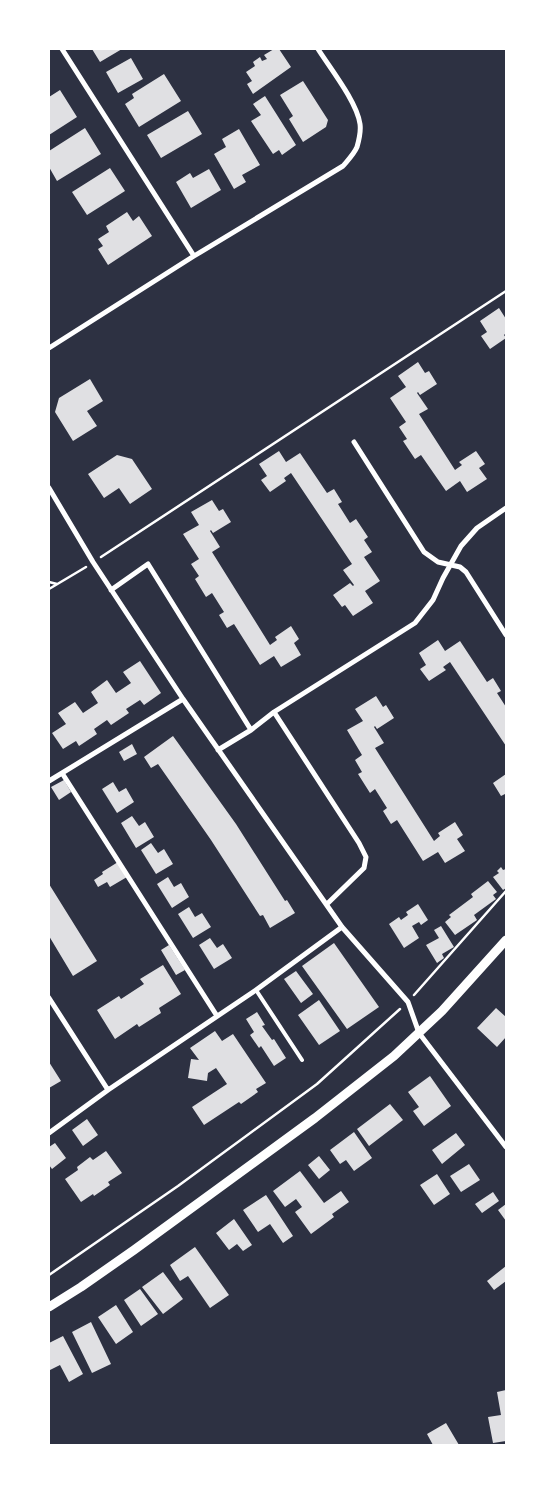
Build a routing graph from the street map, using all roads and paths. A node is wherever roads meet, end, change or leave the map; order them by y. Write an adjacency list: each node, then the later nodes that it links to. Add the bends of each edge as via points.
1 (62, 49): 3 (street)
2 (318, 49): 3 (street, via 351,101 360,124 360,135 351,157 342,166)
3 (194, 256): 5 (street)
4 (506, 291): 9 (path)
5 (49, 348)
6 (354, 442): 10 (street, via 424,552 438,562)
7 (49, 488): 9 (street)
8 (506, 508): 10 (street, via 476,528)
9 (93, 562): 12 (path); 14 (street)
10 (450, 565): 15 (street, via 466,572); 17 (street, via 433,600 416,623)
11 (49, 582): 12 (path)
12 (57, 584): 13 (path)
13 (49, 589)
14 (111, 590): 16 (street); 18 (street, via 148,564)
15 (506, 635)
16 (183, 699): 19 (street); 20 (street)
17 (274, 712): 18 (street); 23 (street, via 366,857 364,868)
18 (251, 730): 19 (street)
19 (218, 750): 23 (street)
20 (62, 773): 21 (street); 29 (street)
21 (49, 781)
22 (506, 891): 28 (path)
23 (326, 904): 24 (street)
24 (342, 926): 26 (street); 28 (street)
25 (506, 940): 30 (street)
26 (256, 990): 29 (street); 31 (lane)
27 (49, 998): 32 (street)
28 (408, 1002): 30 (street); 35 (path, via 316,1084 178,1186)
29 (217, 1016): 32 (street)
30 (419, 1033): 34 (street); 36 (street, via 315,1118 134,1250)
31 (302, 1060)
32 (108, 1090): 33 (street)
33 (49, 1133)
34 (506, 1147)
35 (49, 1275)
36 (49, 1307)

